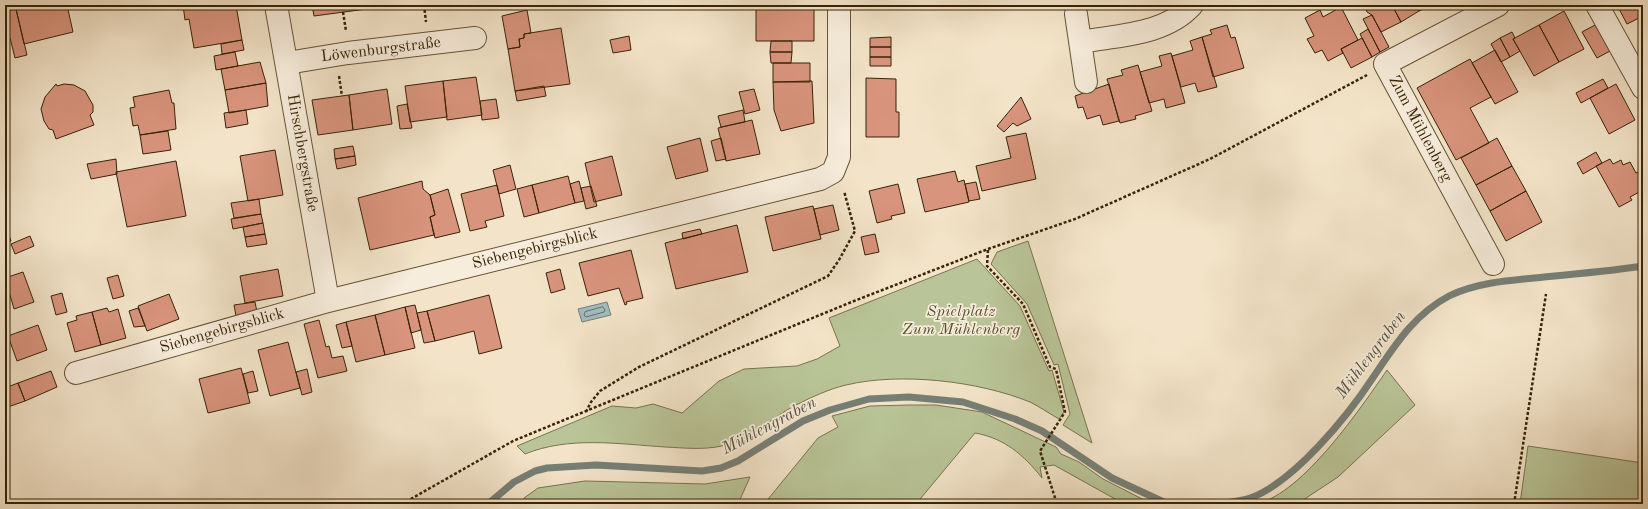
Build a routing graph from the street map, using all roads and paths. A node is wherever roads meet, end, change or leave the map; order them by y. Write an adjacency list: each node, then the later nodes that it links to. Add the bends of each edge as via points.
1 (276, 5): 9 (street, Hirschbergstraße)
2 (839, 5): 17 (street, Siebengebirgsblick, via 839,157 832,172 820,179)
3 (1192, 5): 8 (street, via 1174,21 1158,28)
4 (1498, 5): 10 (street, Zum Mühlenberg)
5 (1597, 5): 12 (street)
6 (1076, 14): 8 (street)
7 (474, 38): 9 (street, Löwenburgstraße)
8 (1081, 42): 11 (street)
9 (287, 63): 17 (street, Hirschbergstraße)
10 (1385, 64): 14 (path, via 1210,159 1075,219); 15 (street, Zum Mühlenberg)
11 (1086, 82)
12 (1643, 88)
13 (844, 190): 19 (path, via 855,231 828,276 640,366 600,391)
14 (988, 249): 19 (path, via 780,331); 21 (path, via 987,266 1023,304 1050,367 1056,369 1065,412 1040,451)
15 (1493, 264)
16 (1546, 294): 22 (path)
17 (328, 301): 18 (street, Siebengebirgsblick)
18 (76, 373)
19 (586, 413): 20 (path, via 513,441)
20 (402, 504)
21 (1057, 504)
22 (1514, 504)

